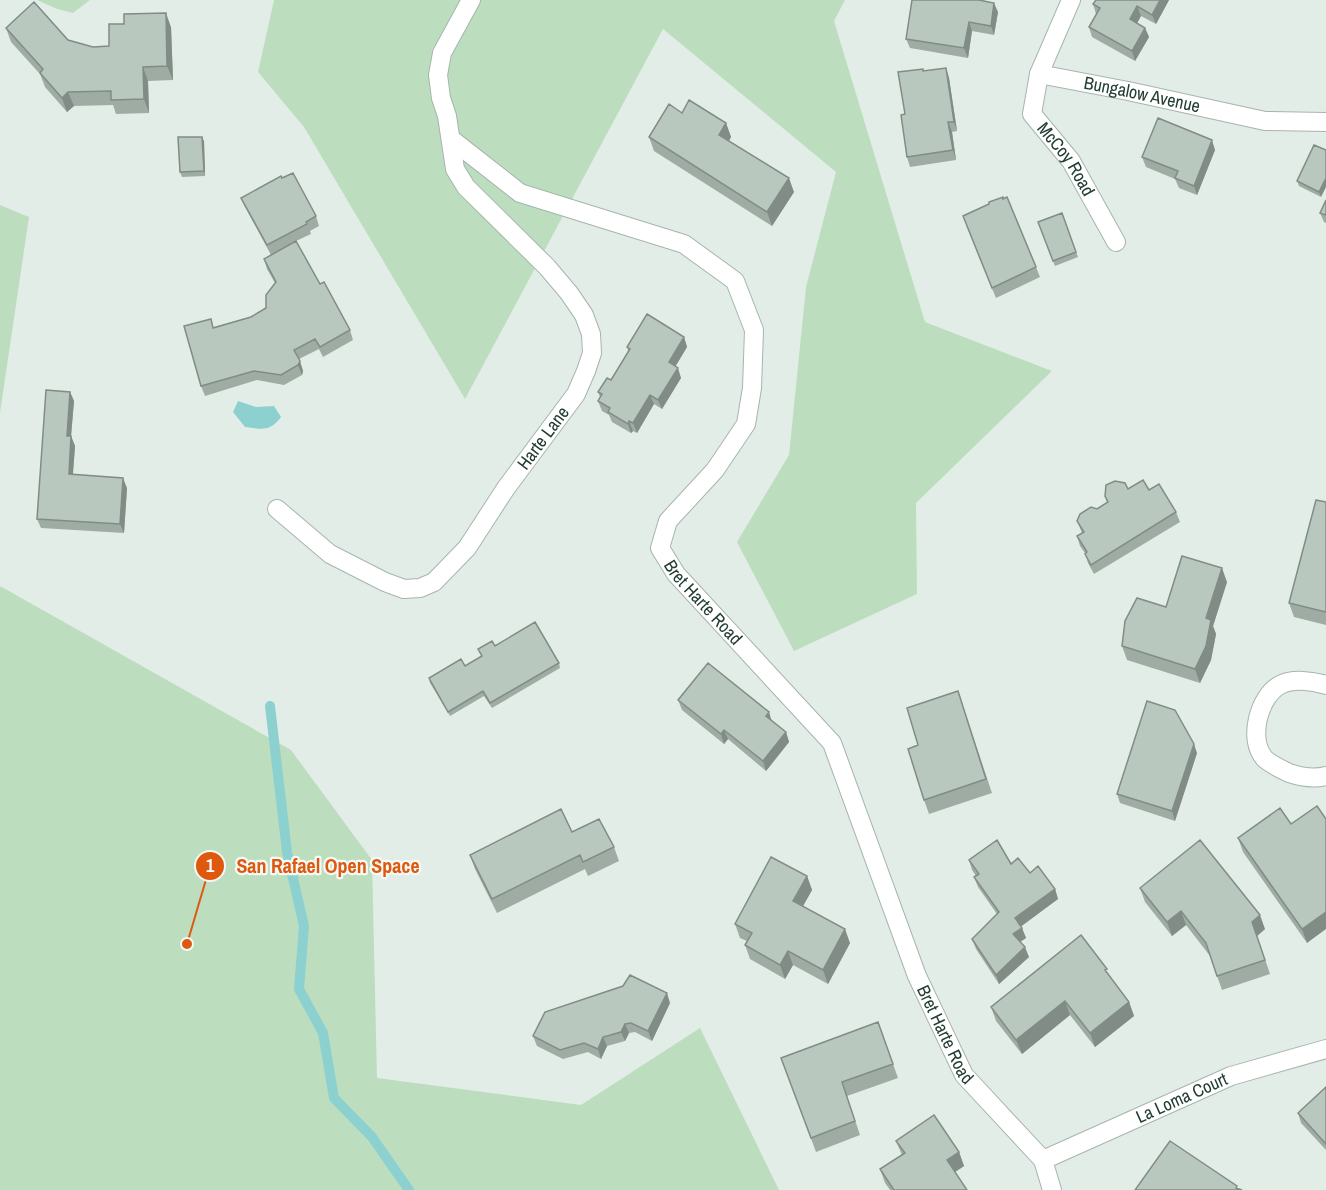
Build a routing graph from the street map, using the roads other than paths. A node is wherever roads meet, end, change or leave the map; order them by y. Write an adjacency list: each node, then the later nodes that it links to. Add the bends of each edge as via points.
1 (471, 0): 5 (street, via 442,53 438,75)
2 (1071, 0): 3 (street)
3 (1039, 74): 4 (street, Bungalow Avenue, via 1265,121); 6 (street, McCoy Road, via 1032,114 1071,161)
4 (1326, 122)
5 (451, 139): 7 (street, Harte Lane, via 455,169 466,187 548,267 584,315 591,334 591,353 576,394 467,548 448,570 427,585 404,589 376,578 330,554); 11 (street, Bret Harte Road, via 520,193 684,244 735,280 754,330 746,424 716,470 668,521 660,548 676,574 832,743 917,976 964,1075)
6 (1116, 242)
7 (277, 509)
8 (1326, 685): 9 (street, via 1315,681 1281,684 1269,695 1259,715 1256,741 1264,758 1280,769 1298,776)
9 (1326, 776)
10 (1326, 1049): 11 (street, La Loma Court, via 1231,1076)
11 (1043, 1160): 12 (street, Bret Harte Road)
12 (1052, 1190)

